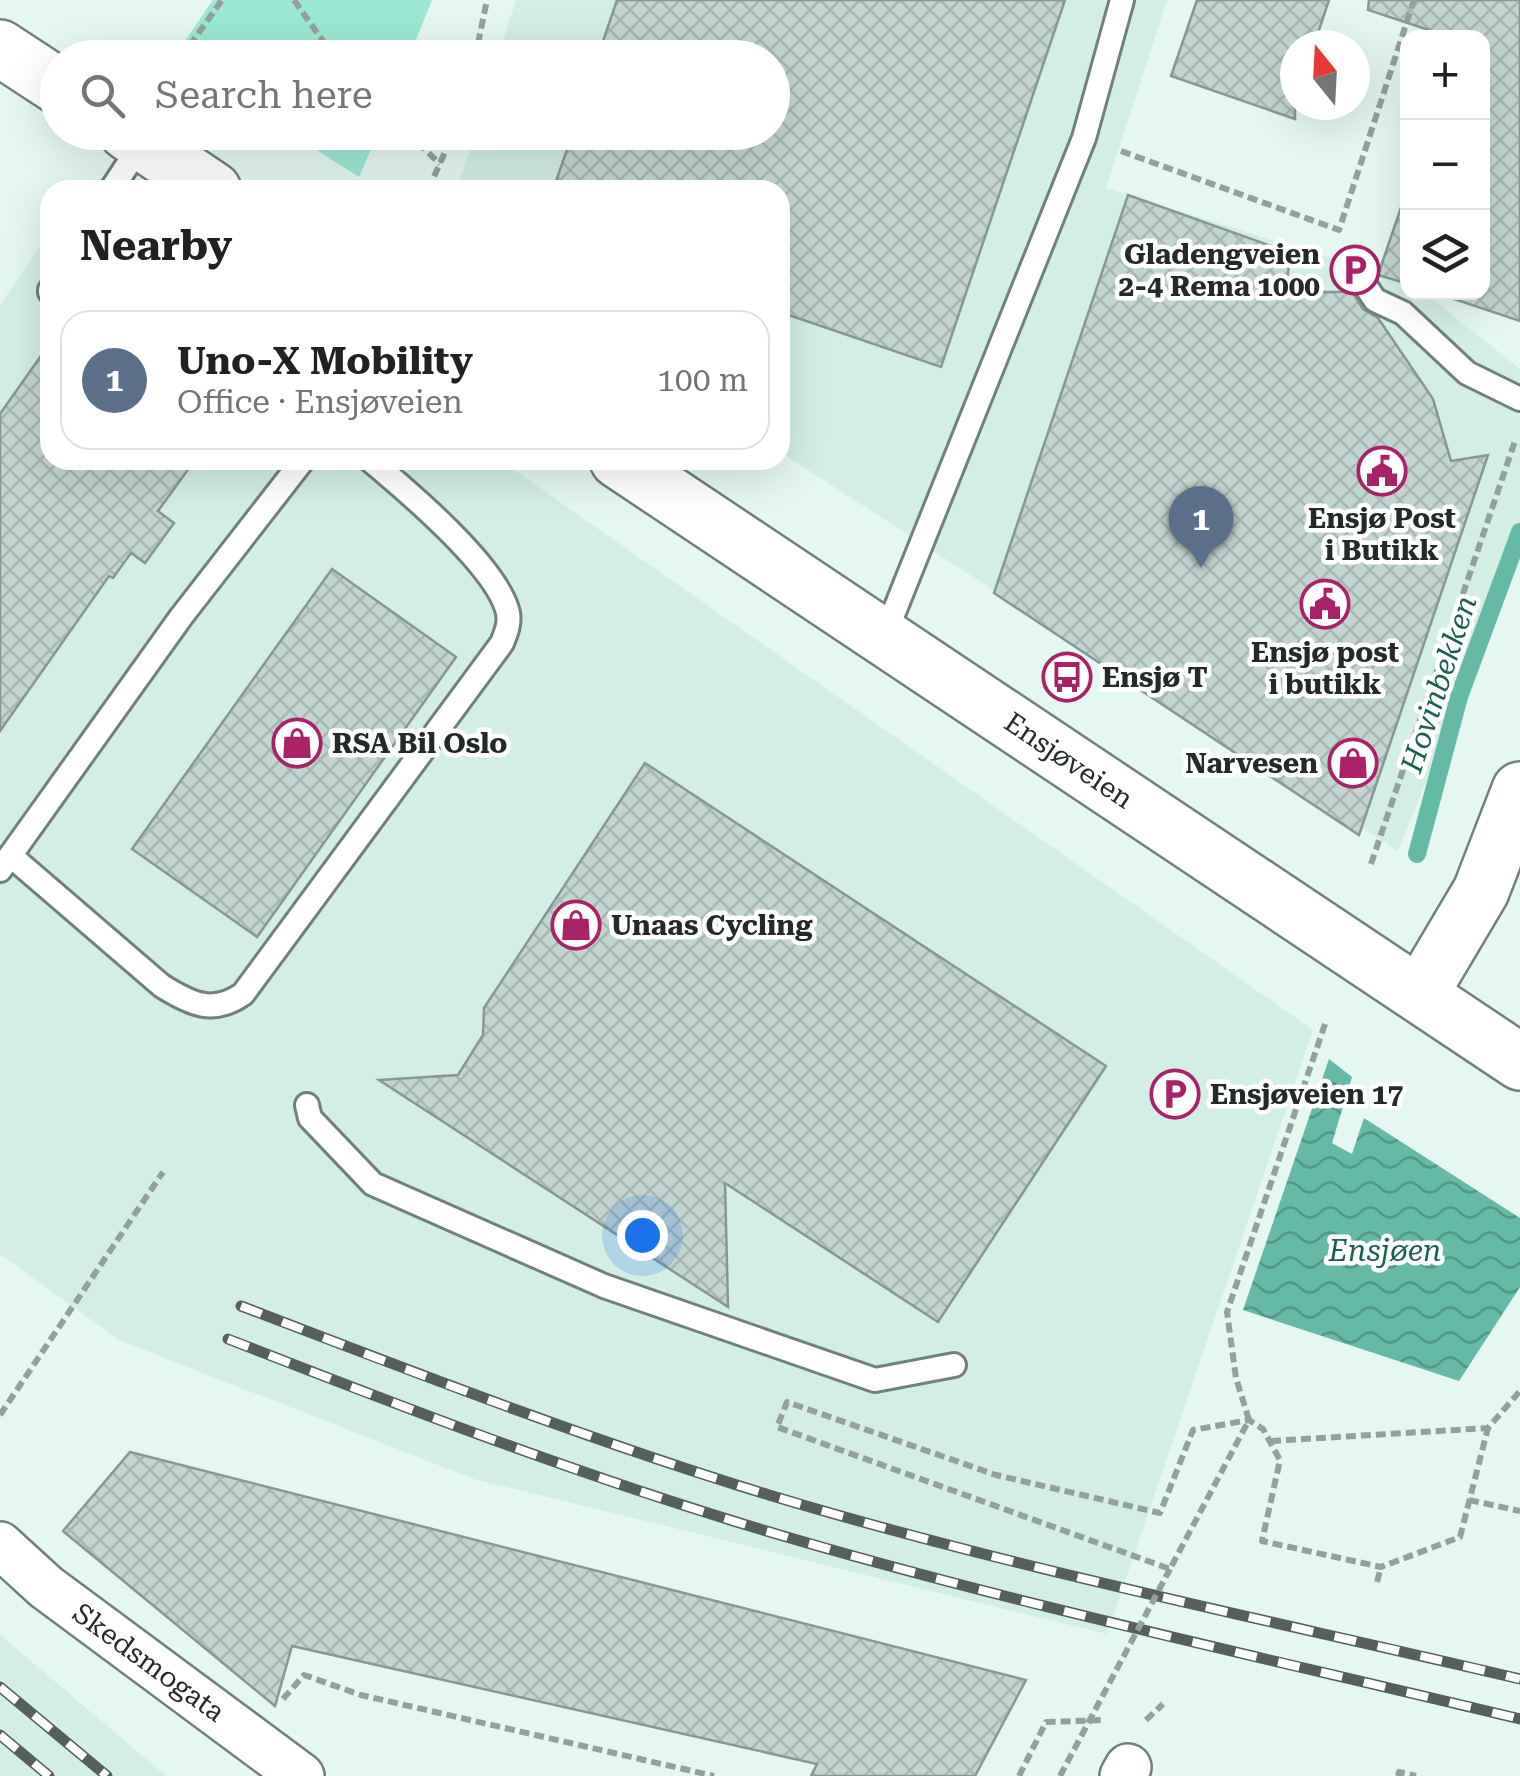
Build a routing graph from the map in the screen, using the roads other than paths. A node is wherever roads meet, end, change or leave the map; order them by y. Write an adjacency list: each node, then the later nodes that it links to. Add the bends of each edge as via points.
1 (1122, 0): 13 (lane, via 1084,138)
2 (0, 48): 3 (main road)
3 (40, 74)
4 (129, 150): 6 (lane)
5 (152, 150): 7 (main road)
6 (115, 180)
7 (198, 180)
8 (1355, 270): 9 (lane, via 1375,300 1402,313 1467,373)
9 (1520, 399)
10 (295, 470): 15 (lane)
11 (382, 470): 15 (lane, via 466,550 503,601 508,627 502,644 244,994 221,1006 186,1001)
12 (633, 470): 13 (main road, Ensjøveien)
13 (884, 637): 16 (main road, Ensjøveien)
14 (1520, 790): 16 (main road, via 1481,891)
15 (6, 863)
16 (1420, 994): 17 (main road, Ensjøveien)
17 (1520, 1062)
18 (308, 1105): 19 (lane, via 310,1118 373,1184 604,1286 875,1380)
19 (954, 1364)
20 (0, 1545): 21 (street, Skedsmogata, via 46,1587)
21 (301, 1776)

